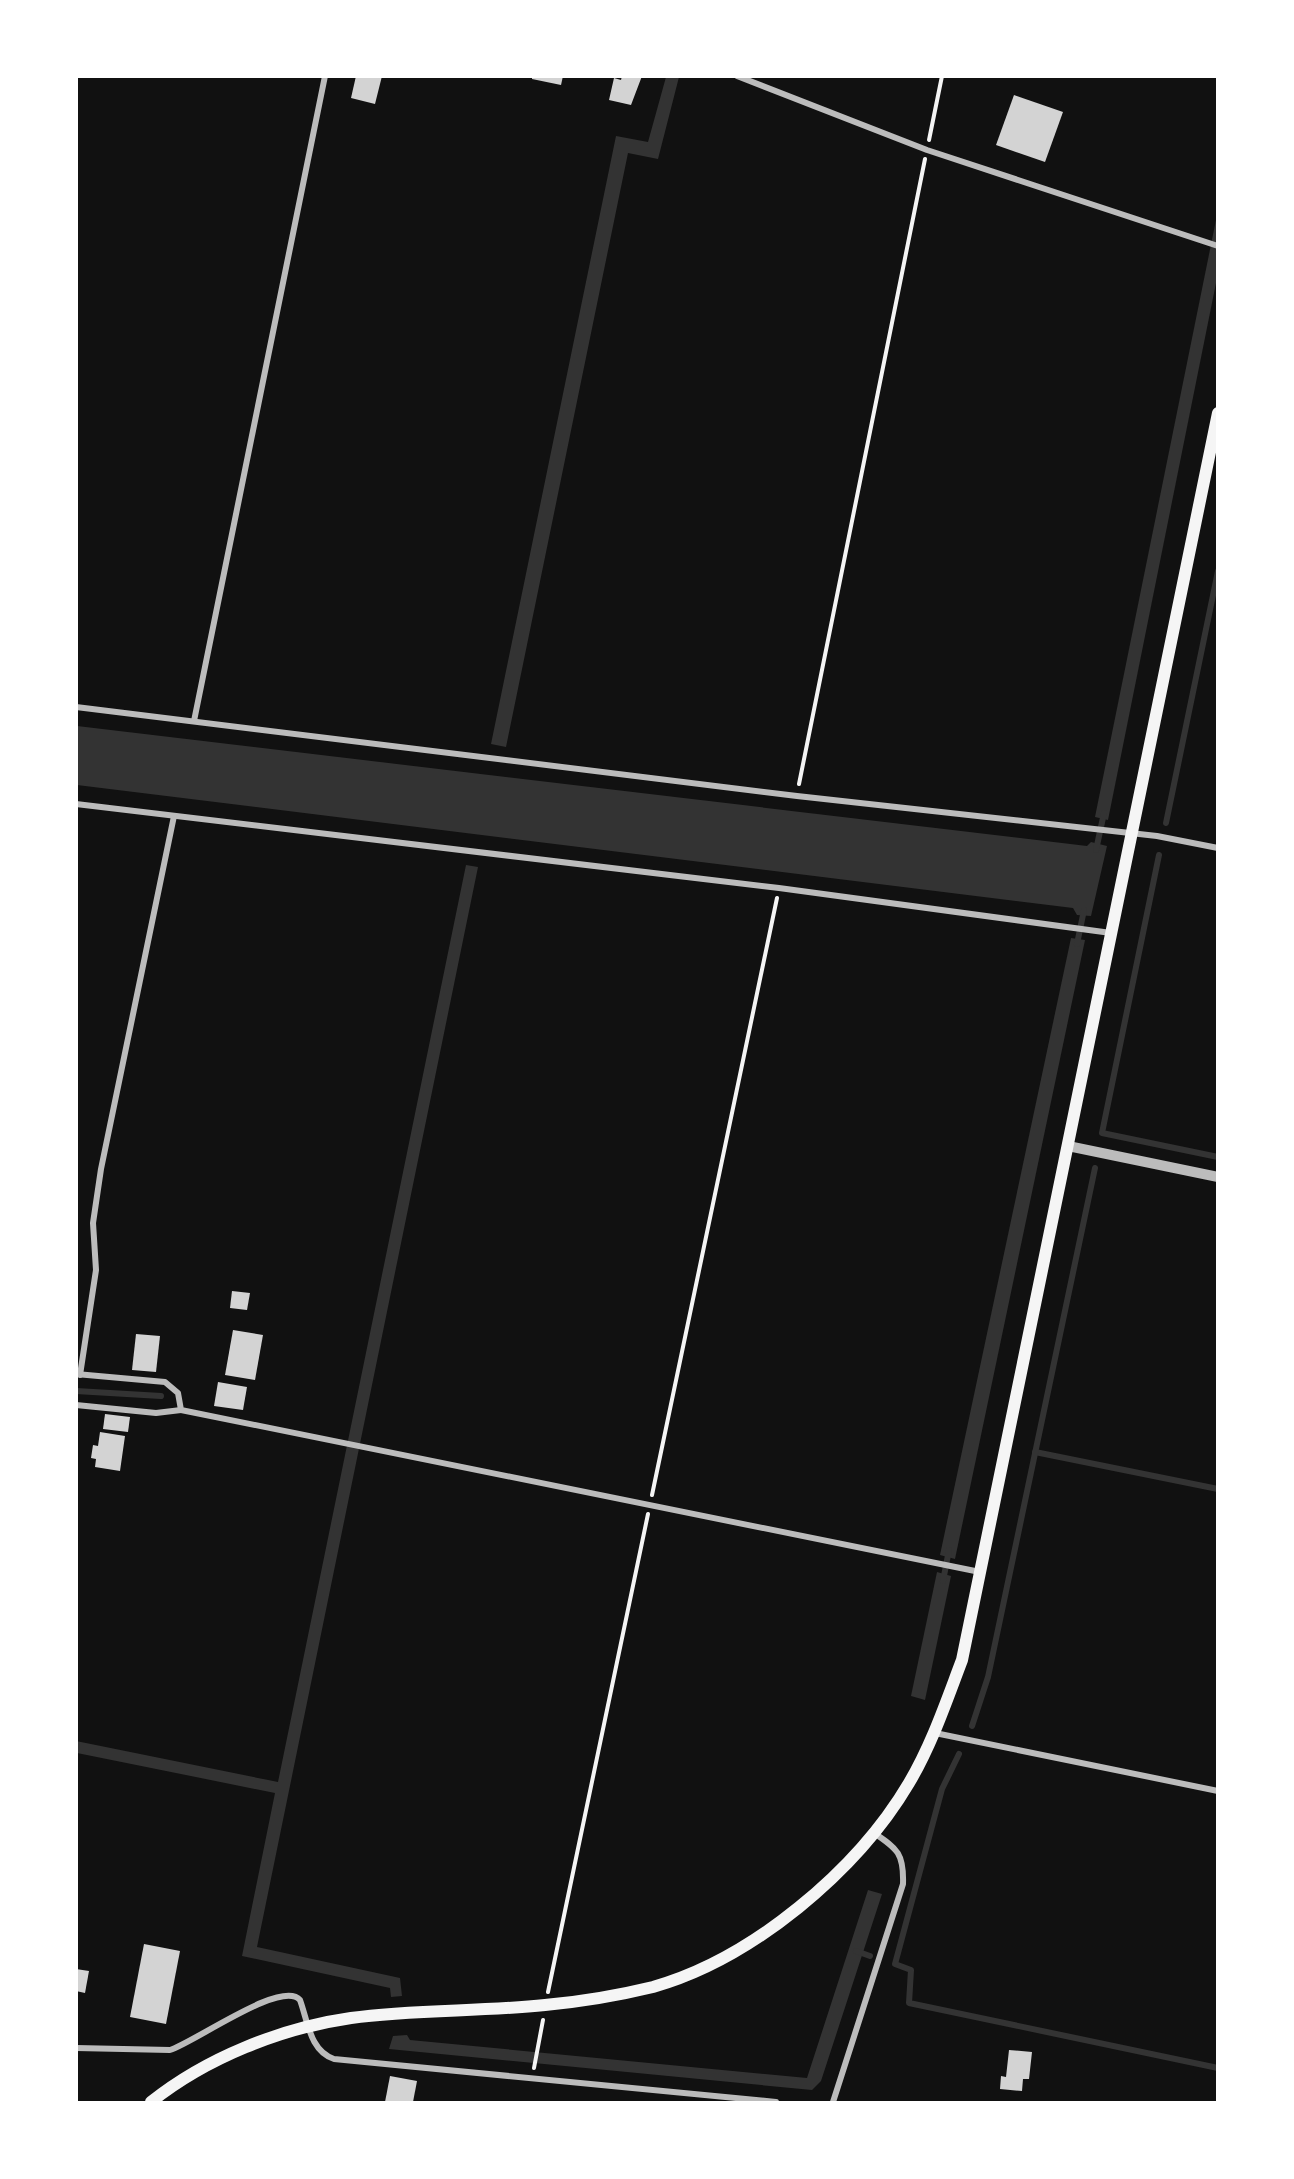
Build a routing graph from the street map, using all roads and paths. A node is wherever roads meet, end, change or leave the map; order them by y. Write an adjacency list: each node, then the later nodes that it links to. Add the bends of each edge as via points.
1 (326, 76): 8 (street)
2 (737, 76): 4 (street)
3 (942, 76): 4 (path)
4 (927, 150): 5 (street); 9 (path)
5 (1218, 246)
6 (1218, 413): 12 (main road)
7 (76, 707): 8 (street)
8 (194, 721): 9 (street)
9 (797, 796): 12 (street)
10 (76, 804): 11 (street)
11 (174, 816): 14 (street); 18 (street, via 101,1169 93,1223 96,1270)
12 (1132, 833): 13 (street); 15 (main road)
13 (1218, 848)
14 (779, 888): 15 (street); 21 (path)
15 (1111, 933): 16 (main road)
16 (1068, 1146): 17 (street); 22 (main road)
17 (1218, 1177)
18 (78, 1375): 20 (street, via 165,1382 178,1393)
19 (76, 1405): 20 (street, via 156,1413)
20 (182, 1410): 21 (street)
21 (650, 1505): 22 (street); 26 (path)
22 (981, 1572): 23 (main road, via 962,1660)
23 (935, 1732): 24 (street); 25 (main road, via 908,1784)
24 (1218, 1791)
25 (874, 1833): 26 (main road, via 835,1876 777,1926 717,1960 653,1986); 32 (street, via 894,1847 903,1863 903,1884)
26 (546, 2005): 27 (main road, via 392,2014); 29 (path)
27 (310, 2026): 28 (street, via 300,2000 290,1994 250,2008 170,2050); 30 (main road, via 220,2059); 31 (street, via 316,2048 334,2059)
28 (76, 2048)
29 (534, 2066)
30 (151, 2103)
31 (776, 2103)
32 (833, 2103)

